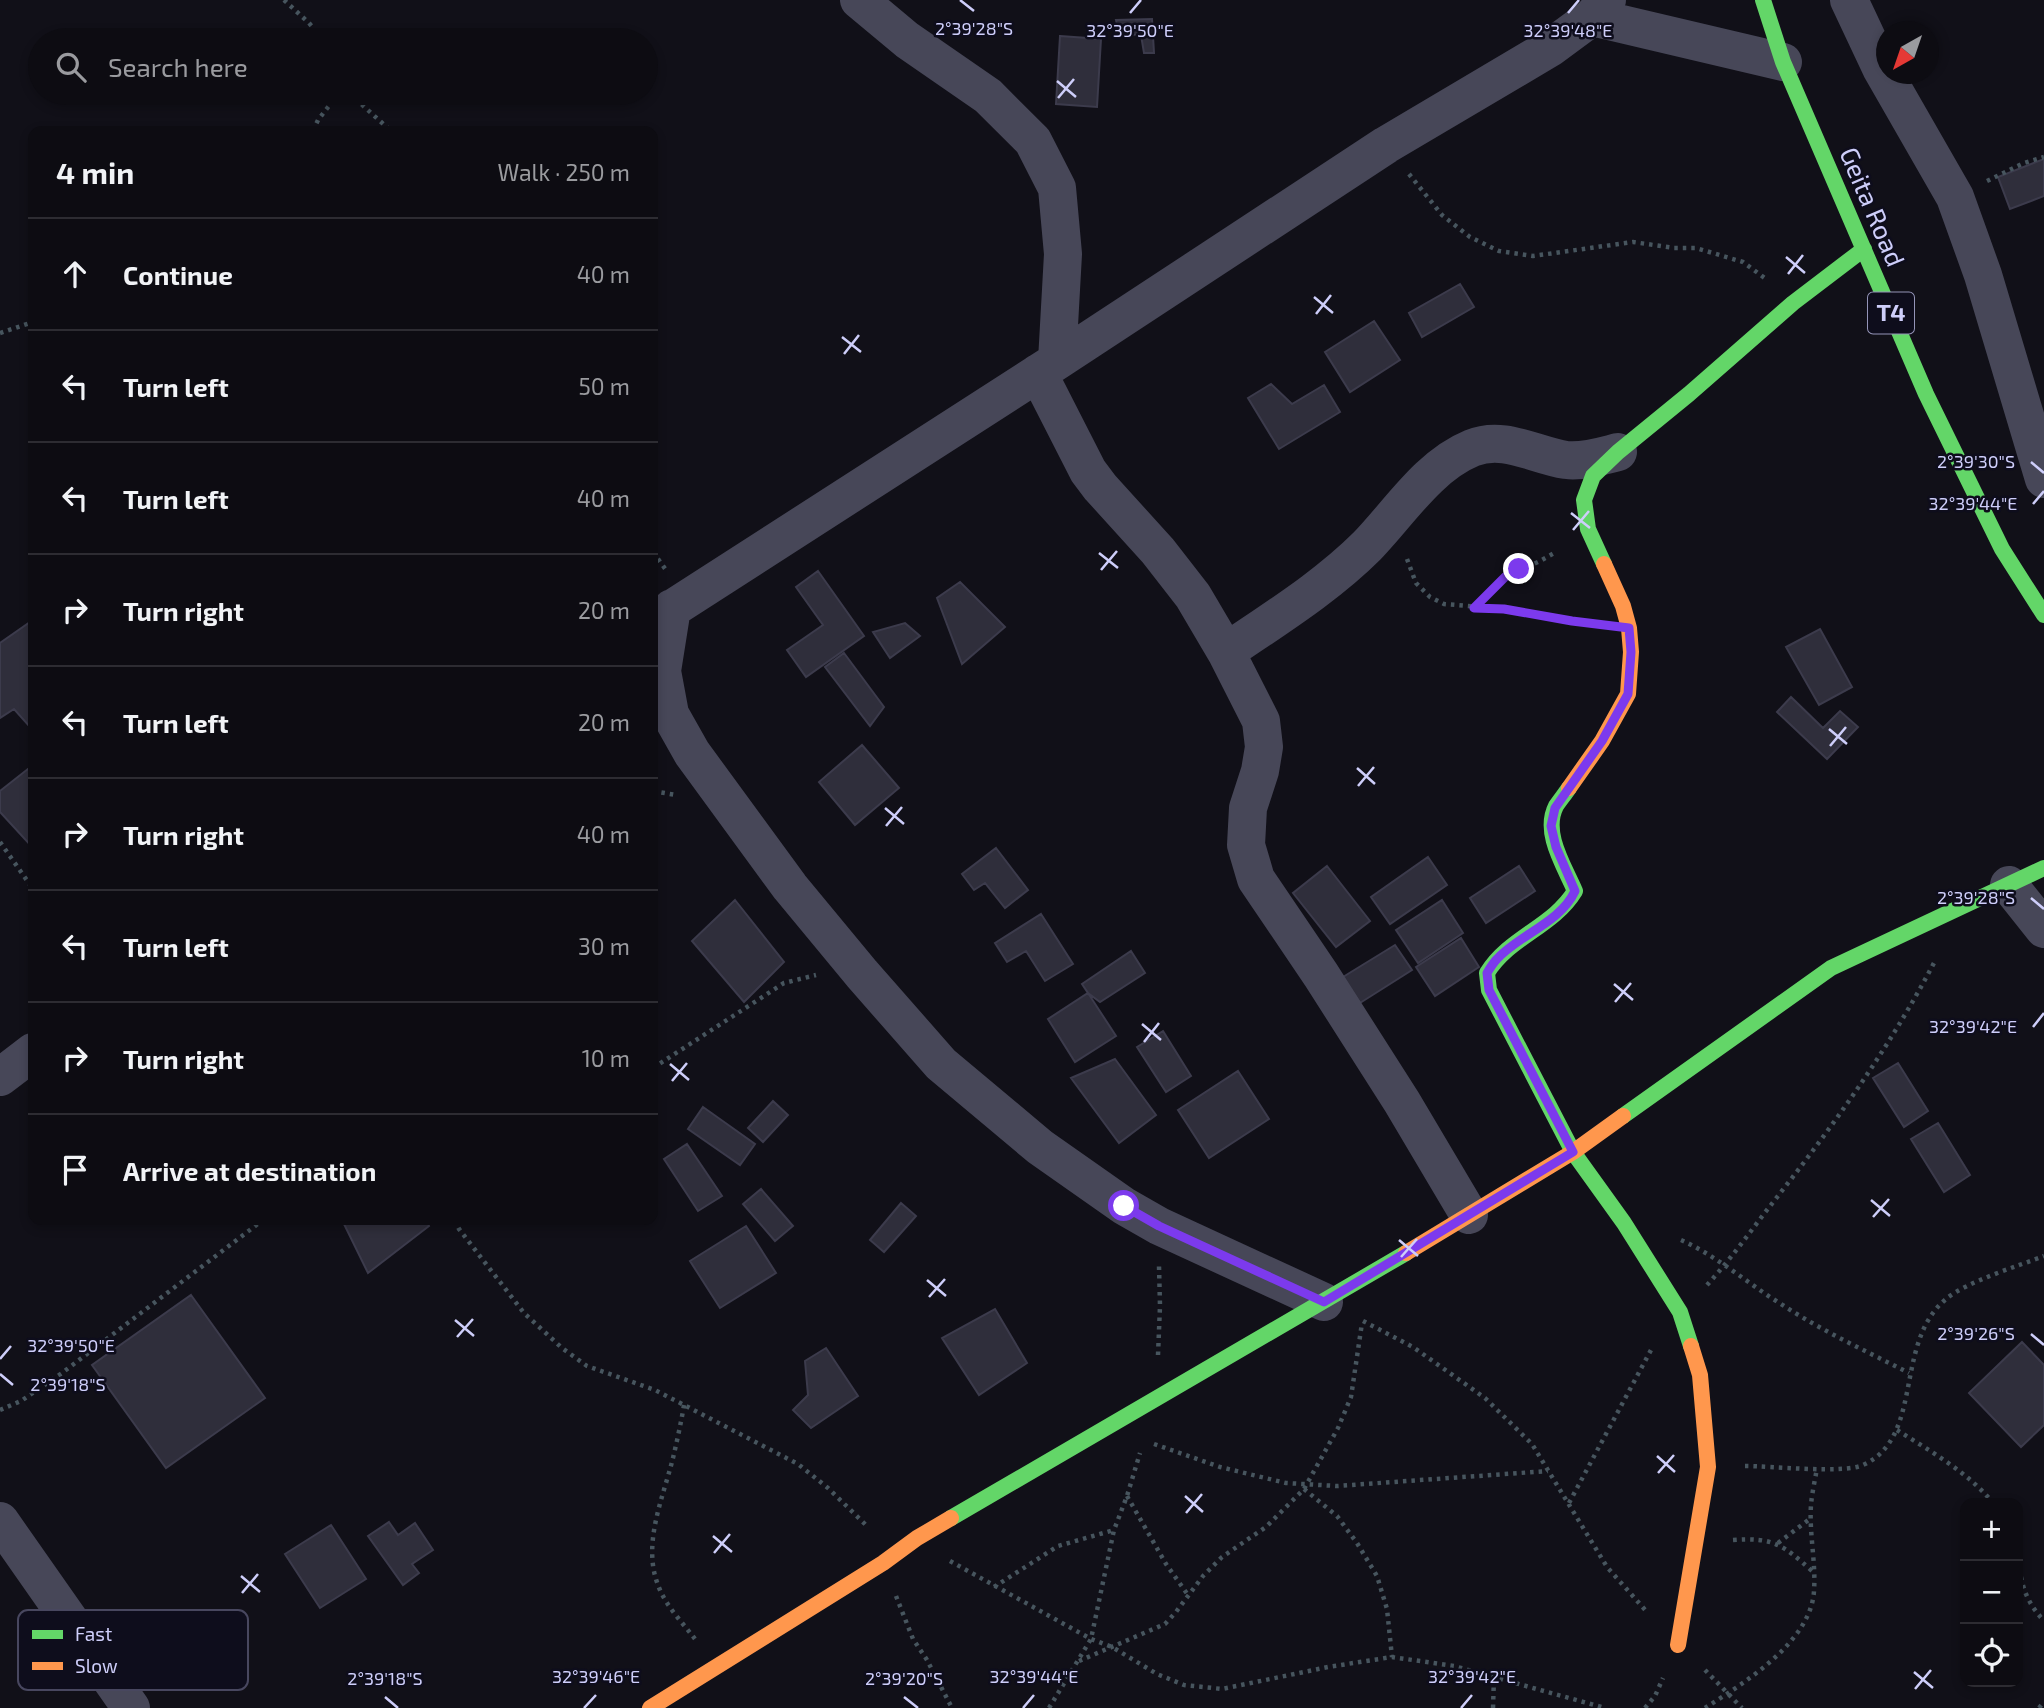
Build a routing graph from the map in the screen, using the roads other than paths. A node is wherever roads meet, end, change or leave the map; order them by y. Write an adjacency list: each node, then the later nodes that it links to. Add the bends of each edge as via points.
1 (859, 0): 7 (street, via 988,96 1033,141 1057,188 1063,254)
2 (1763, 0): 5 (main road, Geita Road / T4)
3 (1849, 0): 8 (street, via 1881,68 1955,197)
4 (1599, 9): 5 (street); 7 (street, via 1550,48 1385,145)
5 (1783, 62): 6 (main road, Geita Road / T4)
6 (1864, 249): 9 (main road, via 1793,303); 12 (main road, Geita Road / T4, via 1926,394 2002,549)
7 (1047, 367): 11 (street); 13 (street, via 1088,471 1193,596)
8 (2031, 391): 10 (street)
9 (1618, 452): 13 (street, via 1567,460 1521,446 1473,447 1426,480 1366,547 1308,596); 19 (main road, via 1593,476 1584,500 1588,529 1629,628 1628,694 1555,808 1551,826 1575,891 1570,902 1497,958 1487,973 1489,990)
10 (2044, 479)
11 (662, 615): 21 (street, via 662,671 670,714 692,752 790,887 941,1064 1040,1147 1124,1206)
12 (2044, 615)
13 (1226, 652): 20 (street, via 1261,721 1264,747 1248,808 1246,845 1256,879 1402,1102)
14 (2044, 868): 15 (main road)
15 (2009, 885): 16 (street); 19 (main road, via 1831,968)
16 (2044, 929)
17 (28, 1056): 18 (street)
18 (0, 1077)
19 (1573, 1152): 20 (main road); 24 (main road, via 1680,1312 1700,1375 1708,1466)
20 (1469, 1216): 21 (main road)
21 (1324, 1302): 25 (main road, via 917,1538)
22 (0, 1521): 23 (street)
23 (62, 1610)
24 (1678, 1645)
25 (695, 1687): 28 (main road)
26 (118, 1690): 27 (street)
27 (131, 1708)
28 (650, 1708)

